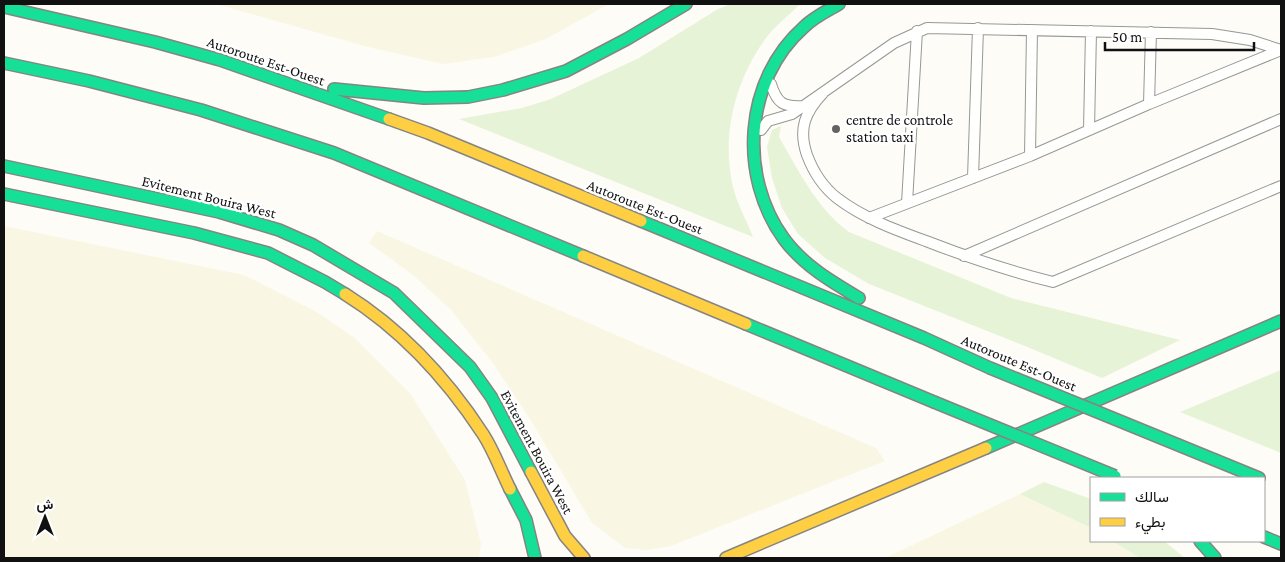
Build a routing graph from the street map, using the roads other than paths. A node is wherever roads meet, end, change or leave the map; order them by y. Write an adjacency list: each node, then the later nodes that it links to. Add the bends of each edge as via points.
1 (686, 4): 12 (main road, via 566,71 468,97 424,98)
2 (839, 4): 11 (main road, via 802,28)
3 (4, 7): 12 (main road, Autoroute Est-Ouest, via 173,47)
4 (978, 28): 5 (lane); 7 (lane, via 938,27); 21 (lane)
5 (1032, 30): 6 (lane); 19 (lane)
6 (1091, 31): 8 (lane); 17 (lane)
7 (916, 32): 13 (lane, via 894,43); 24 (lane)
8 (1151, 32): 9 (lane, via 1212,34 1258,42); 14 (lane)
9 (1281, 50): 14 (lane)
10 (4, 63): 33 (main road, bridge, via 201,110 334,153)
11 (770, 74): 15 (lane, via 776,98 790,107); 18 (main road, via 754,119)
12 (285, 83): 28 (main road, Autoroute Est-Ouest, via 428,134)
13 (823, 93): 15 (lane); 25 (lane, via 806,115 803,140 810,163 832,194)
14 (1149, 104): 17 (lane)
15 (803, 106): 18 (lane, via 792,114 768,121)
16 (1281, 119): 26 (lane)
17 (1090, 130): 19 (lane)
18 (753, 149): 28 (main road, via 759,188 769,215 785,239 805,261 828,278)
19 (1030, 156): 21 (lane)
20 (4, 166): 39 (main road, Evitement Bouira West, via 218,212 279,230 313,245 394,293 470,367 492,398 565,536)
21 (973, 178): 24 (lane)
22 (1281, 186): 26 (lane, via 1053,282)
23 (4, 194): 38 (main road, via 194,233 268,253 369,308 409,343 455,394 484,436 526,520)
24 (907, 203): 25 (lane)
25 (869, 218): 26 (lane)
26 (964, 256)
27 (1281, 321): 40 (main road)
28 (924, 338): 34 (main road, Autoroute Est-Ouest, bridge)
29 (1117, 411): 30 (main road)
30 (1090, 422)
31 (1054, 437): 32 (main road)
32 (1018, 452)
33 (1116, 477)
34 (1257, 477)
35 (1265, 537): 37 (main road)
36 (1201, 542): 41 (main road)
37 (1281, 544)
38 (535, 558)
39 (584, 558)
40 (726, 558)
41 (1215, 558)

